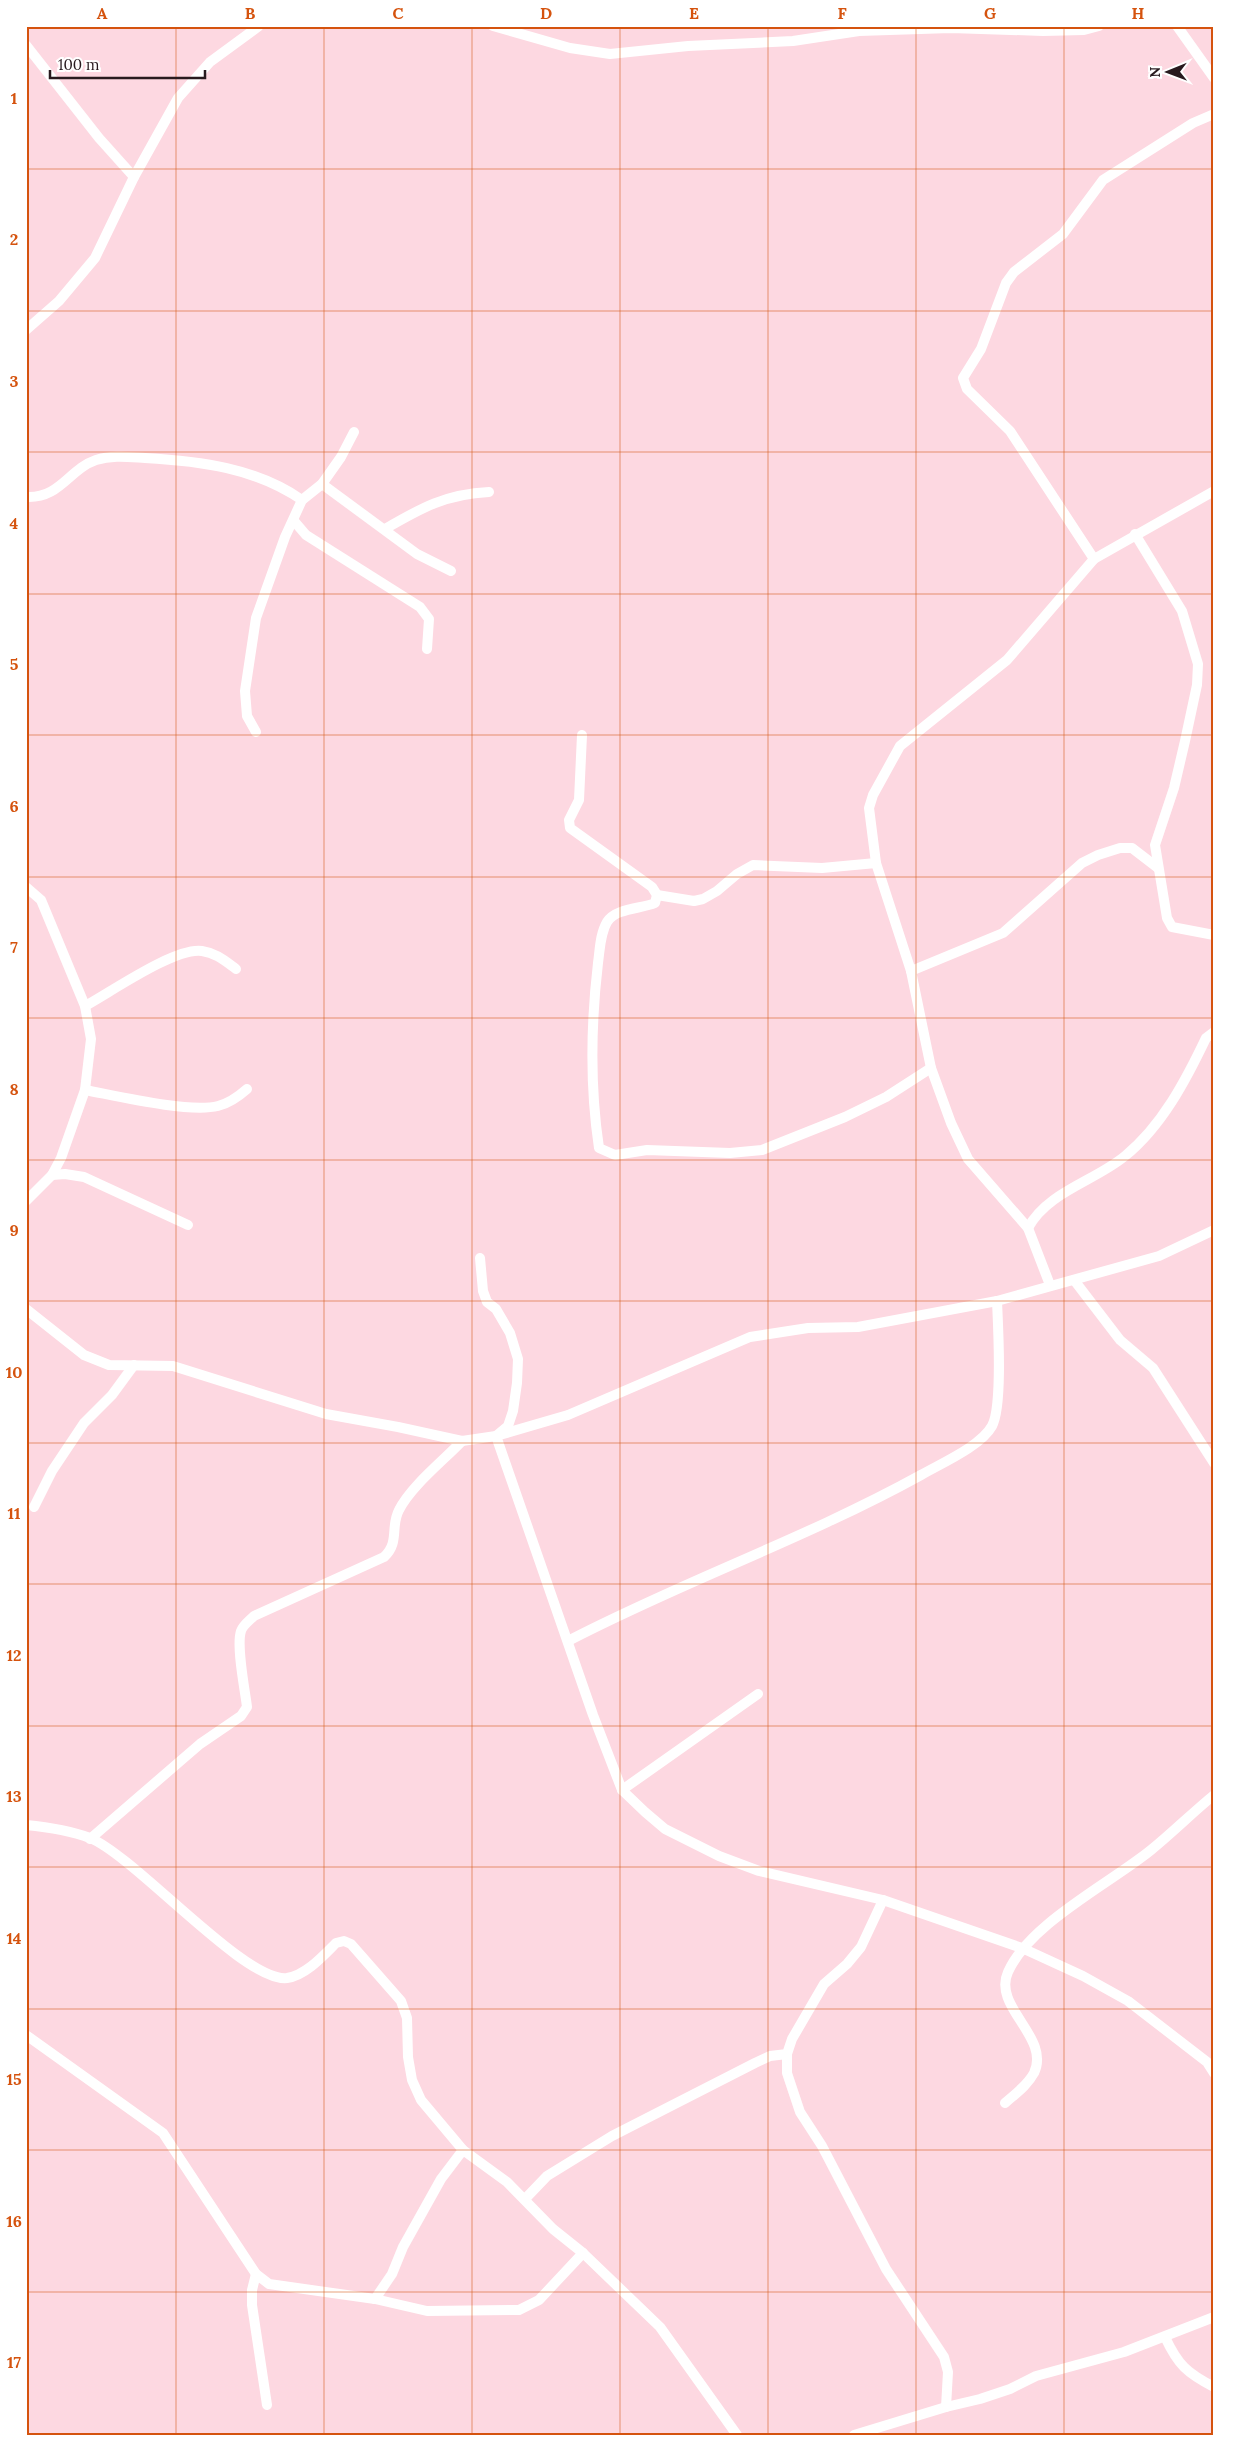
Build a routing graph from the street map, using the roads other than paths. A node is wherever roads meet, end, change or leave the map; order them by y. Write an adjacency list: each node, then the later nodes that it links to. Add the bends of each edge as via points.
1 (259, 26): 8 (street, via 210,62 178,98)
2 (493, 26): 3 (street, via 570,48 610,54 793,41 859,31 951,28 1043,31 1084,30)
3 (1098, 26)
4 (1178, 26): 6 (street)
5 (26, 45): 8 (street)
6 (1214, 78)
7 (1214, 114): 19 (street, via 1193,123 1103,180 1063,234 1014,272 1006,283 981,349 963,378 967,389 1010,430)
8 (134, 177): 9 (street, via 95,258 58,301)
9 (26, 330)
10 (354, 432): 11 (street)
11 (322, 484): 15 (street); 17 (street)
12 (1214, 491): 18 (street)
13 (489, 492): 17 (street, via 447,497 420,508)
14 (26, 497): 15 (street, via 51,493 93,461 111,456 200,461 283,486)
15 (302, 500): 16 (street)
16 (294, 521): 21 (street, via 306,535 420,606 429,619); 22 (street, via 285,537 256,618 245,691 247,716)
17 (385, 529): 20 (street, via 417,554)
18 (1135, 534): 19 (street); 25 (street, via 1182,611 1198,664 1196,692 1179,769 1155,845)
19 (1094, 559): 24 (street, via 1007,660 900,746 869,808)
20 (451, 571)
21 (427, 650)
22 (256, 732)
23 (582, 735): 27 (street, via 579,800 568,820 570,828 652,887)
24 (876, 862): 27 (street, via 822,868 754,865 704,899 694,901); 30 (street)
25 (1160, 870): 28 (street, via 1167,918 1172,927); 30 (street, via 1132,848 1098,855 1082,863 1003,933)
26 (26, 887): 31 (street, via 41,900)
27 (657, 895): 33 (street, via 655,903 616,913 608,921 601,937 592,1008 595,1121 599,1148 605,1152 615,1155 647,1150 730,1153 762,1150 845,1118)
28 (1214, 935)
29 (236, 969): 31 (street, via 214,954 200,950 176,955)
30 (911, 971): 33 (street)
31 (85, 1006): 35 (street, via 90,1039)
32 (1214, 1032): 39 (street, via 1206,1038 1172,1102 1155,1126 1124,1158 1042,1208)
33 (931, 1068): 39 (street, via 968,1160)
34 (247, 1089): 35 (street, via 233,1101 216,1107 180,1106)
35 (85, 1090): 36 (street)
36 (52, 1175): 37 (street); 38 (street, via 84,1178)
37 (26, 1201)
38 (188, 1225)
39 (1028, 1228): 43 (street)
40 (1214, 1230): 42 (street, via 1159,1256)
41 (480, 1258): 47 (street, via 487,1302 496,1309 510,1333 518,1359 513,1411 508,1426)
42 (1074, 1280): 43 (street); 49 (street, via 1120,1340 1153,1368)
43 (1050, 1285): 44 (street)
44 (997, 1301): 47 (street, via 858,1327 808,1328 750,1337 568,1415); 51 (street, via 1000,1353 996,1405 993,1424 985,1436 938,1466 863,1506 627,1610)
45 (26, 1309): 46 (street, via 84,1354 109,1366)
46 (134, 1365): 48 (street, via 173,1366 326,1414); 50 (street, via 112,1395 84,1423 52,1471)
47 (496, 1436): 48 (street); 51 (street)
48 (462, 1441): 56 (street, via 408,1497 398,1512 391,1550 384,1557 254,1616 244,1626 240,1646 247,1707 241,1716 200,1744)
49 (1214, 1463)
50 (34, 1507)
51 (568, 1640): 53 (street)
52 (758, 1694): 53 (street)
53 (622, 1790): 57 (street, via 666,1829 719,1856 760,1871)
54 (1214, 1795): 58 (street, via 1151,1850)
55 (26, 1825): 56 (street)
56 (90, 1838): 63 (street, via 222,1943 271,1976 286,1978 298,1974 336,1943 344,1941 351,1944 401,2001 407,2018 412,2080 421,2100)
57 (882, 1900): 58 (street); 60 (street, via 861,1947 824,1984 792,2039)
58 (1022, 1948): 61 (street, via 1128,2001 1207,2062); 62 (street, via 1007,1973 1004,1987 1008,2001 1028,2031 1036,2056 1035,2072 1028,2083)
59 (26, 2035): 66 (street, via 163,2133)
60 (787, 2054): 64 (street, via 770,2056 755,2063 612,2136 547,2176); 72 (street, via 787,2073 800,2112 822,2146 886,2269 944,2358 948,2372)
61 (1214, 2073)
62 (1005, 2103)
63 (462, 2150): 64 (street); 67 (street, via 441,2179 403,2247 392,2274)
64 (525, 2199): 65 (street)
65 (582, 2253): 67 (street, via 540,2300 519,2310 427,2310); 73 (street, via 660,2327)
66 (256, 2274): 67 (street, via 269,2284); 71 (street, via 252,2305)
67 (375, 2299)
68 (1214, 2317): 69 (street)
69 (1166, 2337): 70 (street, via 1174,2357 1185,2370); 72 (street, via 1036,2376 980,2399)
70 (1214, 2387)
71 (267, 2405)
72 (946, 2406): 74 (street)
73 (737, 2435)
74 (854, 2435)

